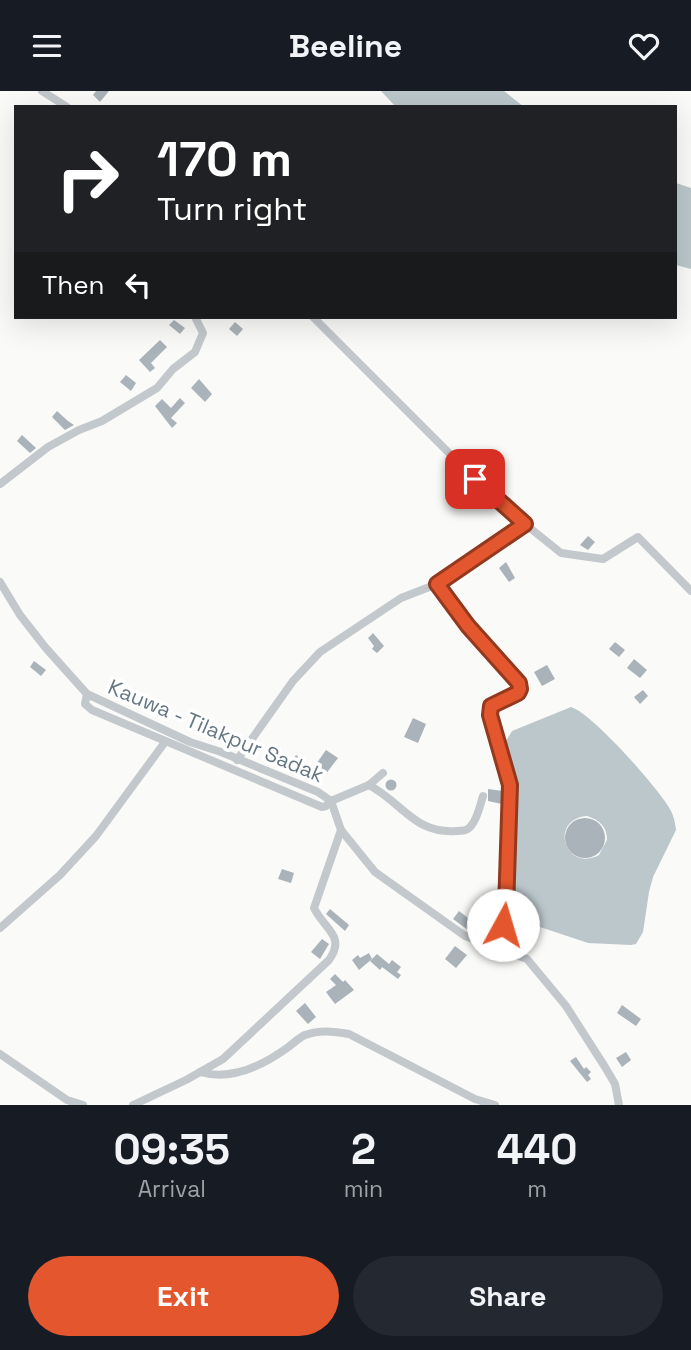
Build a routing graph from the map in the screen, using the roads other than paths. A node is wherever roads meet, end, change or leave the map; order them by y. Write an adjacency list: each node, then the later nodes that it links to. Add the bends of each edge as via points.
1 (43, 91): 2 (street)
2 (64, 105)
3 (196, 319): 5 (street, via 203,333 195,352 158,388 48,447)
4 (315, 319): 6 (street)
5 (0, 484)
6 (525, 524): 8 (street); 9 (street, via 561,553 603,559 638,537)
7 (0, 582): 10 (street, Kauwa - Tilakpur Sadak, via 20,615)
8 (437, 584): 12 (street, via 401,598 320,652 293,681); 19 (street, via 520,689 491,706 510,785 506,909 499,930)
9 (691, 591)
10 (87, 694): 11 (street, via 85,704 92,710); 12 (street, Kauwa - Tilakpur Sadak)
11 (165, 742): 16 (street, via 322,807); 18 (street, via 96,836)
12 (237, 759): 16 (street, Kauwa - Tilakpur Sadak)
13 (383, 773): 14 (street)
14 (369, 785): 15 (street, via 413,820 438,832 471,827); 16 (street)
15 (483, 796)
16 (331, 801): 17 (street, Kauwa - Tilakpur Sadak)
17 (341, 829): 19 (street, Kauwa - Tilakpur Sadak, via 375,872); 21 (street, via 314,908 336,939 337,949 223,1059)
18 (0, 928)
19 (477, 940): 26 (street, Kauwa - Tilakpur Sadak, via 527,959 542,976 606,1067)
20 (0, 1054): 23 (street, via 66,1100)
21 (200, 1072): 22 (street, via 234,1074 265,1062 304,1036 340,1032); 24 (street)
22 (472, 1102): 25 (street)
23 (83, 1105)
24 (133, 1105)
25 (495, 1105)
26 (619, 1105)

